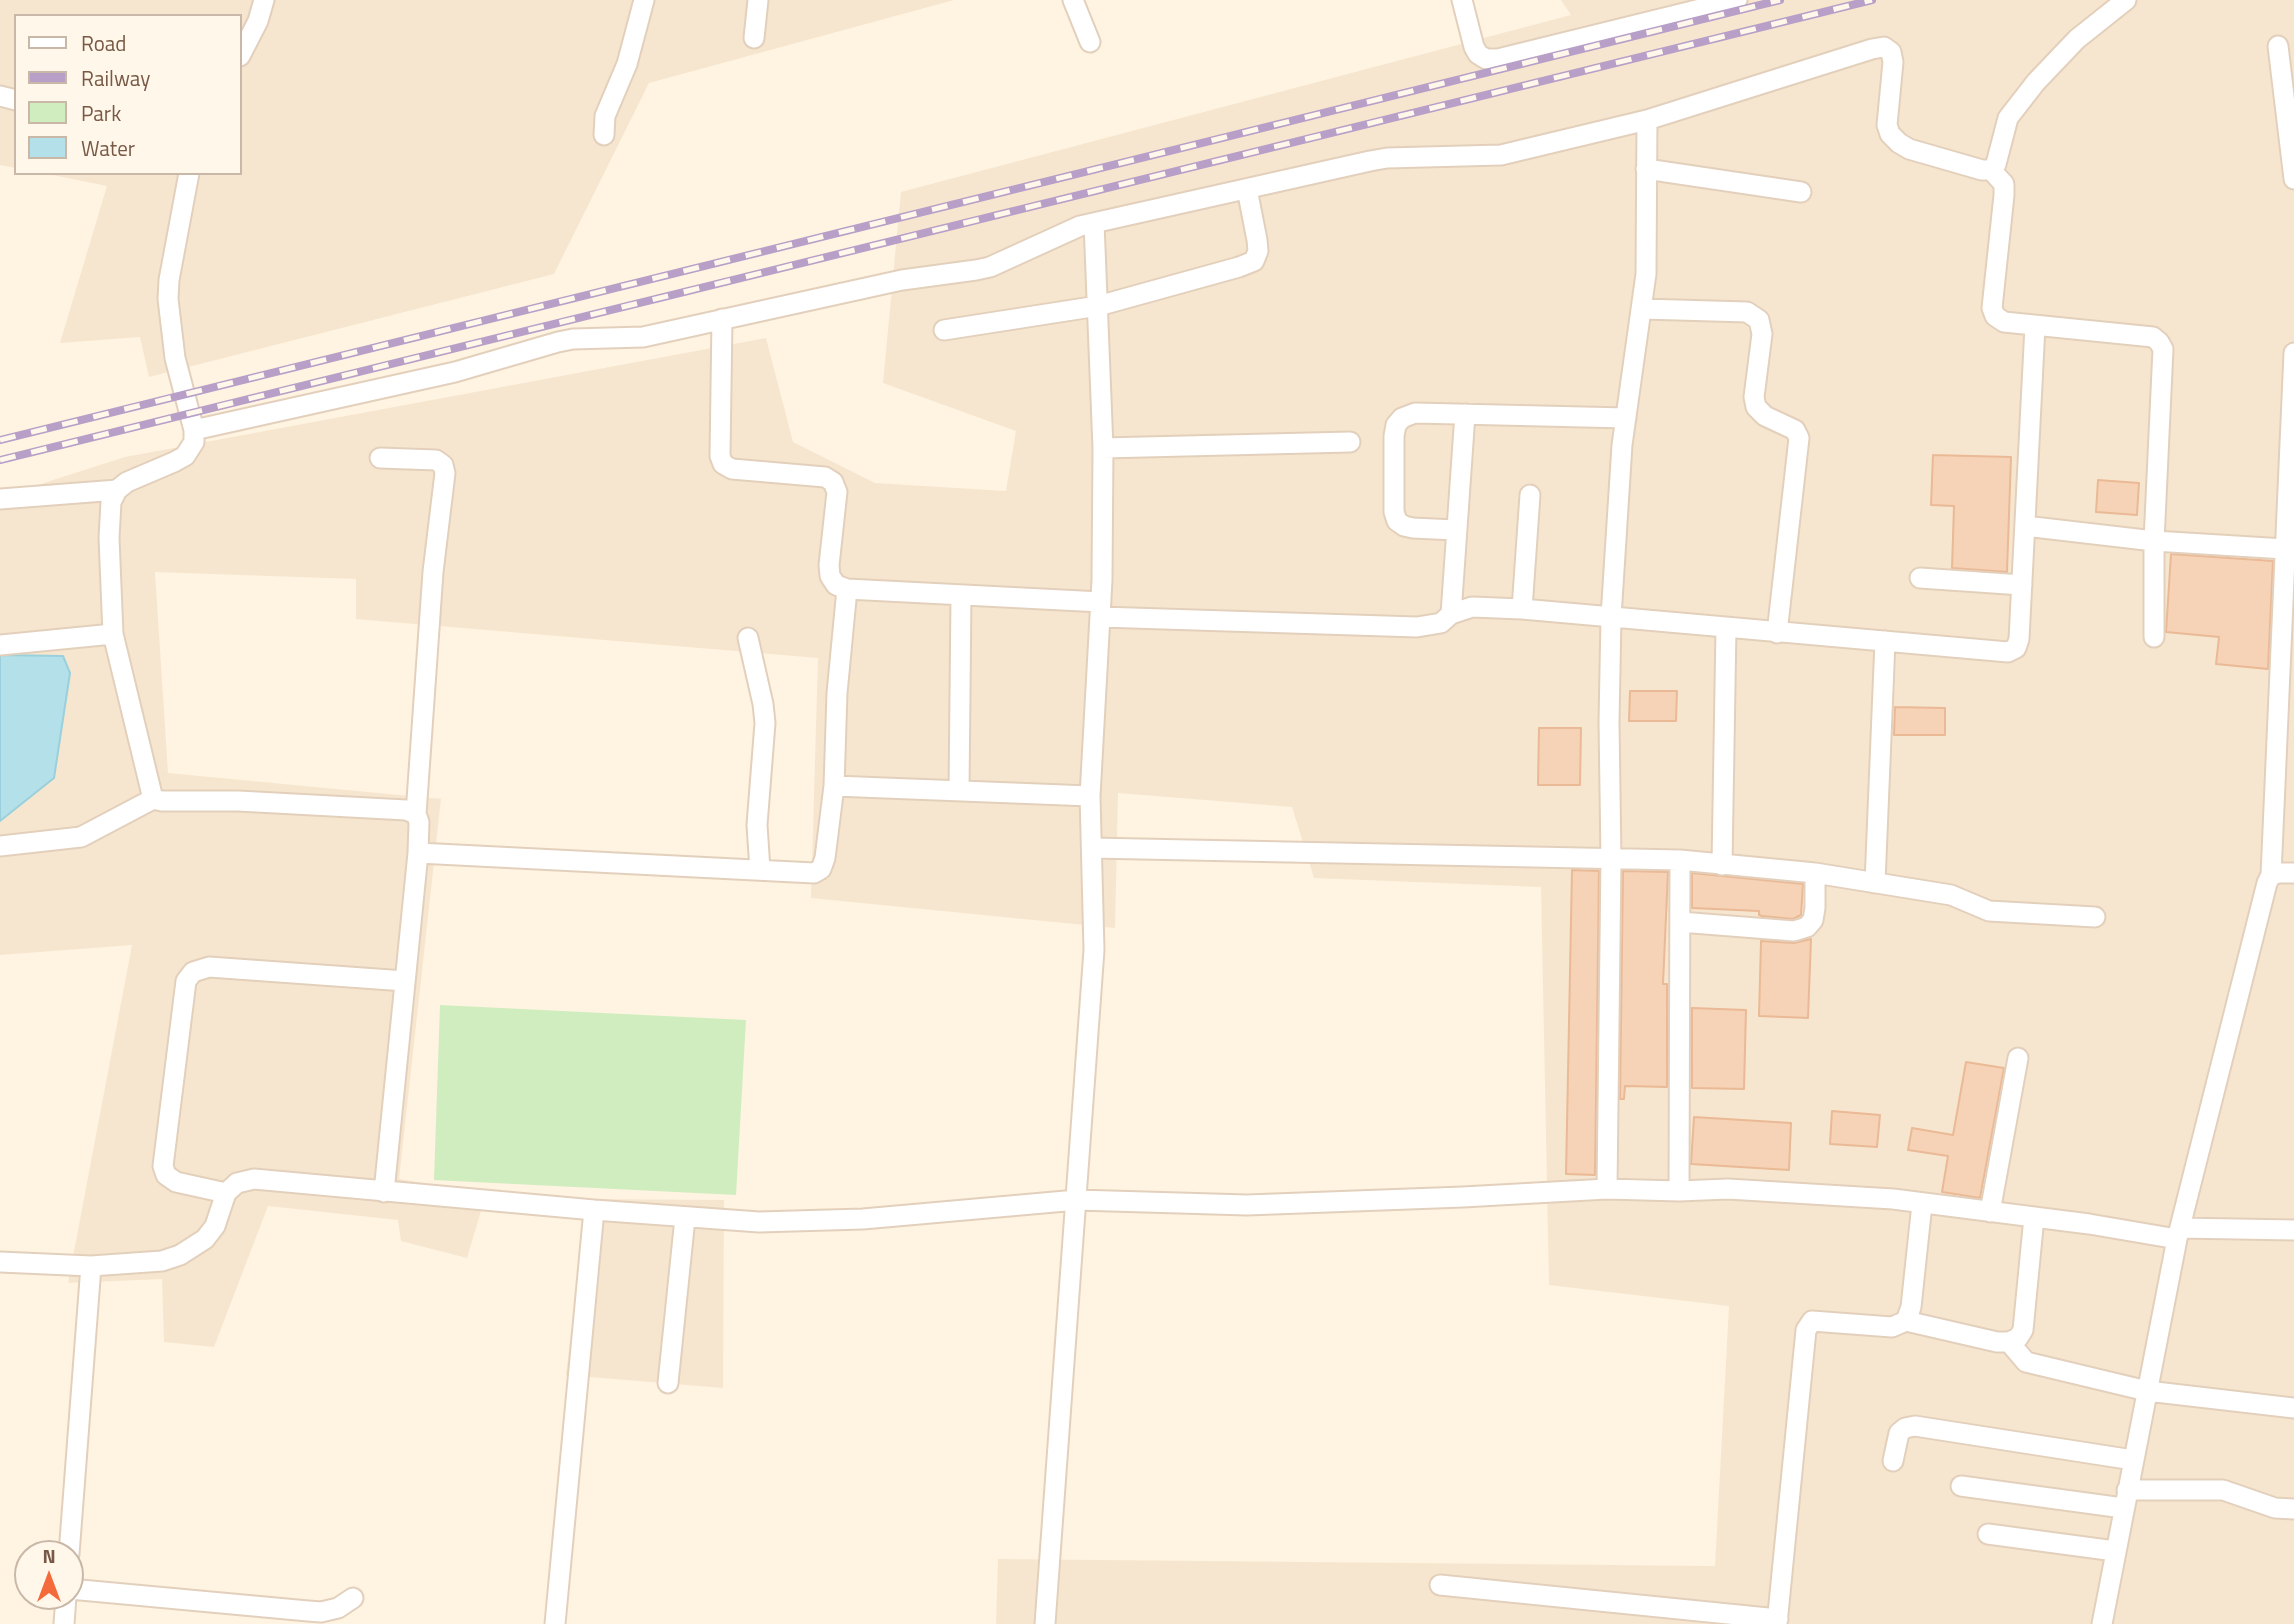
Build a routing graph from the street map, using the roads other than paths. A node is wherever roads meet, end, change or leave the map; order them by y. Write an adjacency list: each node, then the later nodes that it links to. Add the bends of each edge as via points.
1 (264, 0): 11 (street)
2 (644, 0): 13 (street, via 627,65 605,116)
3 (758, 0): 8 (street)
4 (1073, 0): 9 (street)
5 (1462, 0): 6 (street, via 1478,54 1498,60)
6 (1737, 0)
7 (2126, 0): 15 (street, via 2049,65 2008,118)
8 (754, 38)
9 (1090, 42)
10 (2278, 46): 17 (street)
11 (242, 52)
12 (1647, 120): 14 (street); 15 (street, via 1884,47 1894,62 1887,113 1890,134 1909,149); 18 (street, via 1501,155 1387,158)
13 (604, 135)
14 (1646, 169): 19 (street); 22 (street)
15 (1991, 170): 24 (street, via 2004,184 1992,308 2004,322)
16 (189, 175): 29 (street, via 168,299 175,358)
17 (2294, 179)
18 (1247, 190): 20 (street); 21 (street, via 1257,240 1254,261)
19 (1801, 192)
20 (1094, 223): 21 (street); 23 (street, via 1066,231 990,267 902,279)
21 (1098, 306): 25 (street); 31 (street)
22 (1643, 309): 28 (street); 49 (street, via 1747,312 1759,320 1756,407 1795,430 1799,438)
23 (722, 319): 29 (street, via 643,337 558,342 455,372); 42 (street, via 723,464 732,469 825,477 833,482 837,492 830,576 836,585)
24 (2035, 326): 36 (street); 38 (street, via 2153,337 2163,349)
25 (944, 330)
26 (2294, 353): 39 (street)
27 (1465, 414): 28 (street); 37 (street); 37 (street, via 1415,413 1402,418 1394,436 1397,521 1413,528)
28 (1626, 418): 47 (street)
29 (194, 430): 33 (street, via 194,442 185,456)
30 (1350, 442): 31 (street)
31 (1102, 448): 45 (street)
32 (380, 458): 59 (street, via 436,460 445,473 433,572)
33 (117, 490): 35 (street); 50 (street, via 109,521)
34 (1531, 495): 44 (street)
35 (0, 499)
36 (2025, 526): 38 (street); 41 (street)
37 (1455, 530): 46 (street)
38 (2154, 541): 39 (street); 51 (street)
39 (2288, 559): 69 (street)
40 (1920, 578): 41 (street)
41 (2022, 584): 53 (street, via 2019,639 2016,648 2008,652)
42 (847, 589): 43 (street); 55 (street)
43 (961, 595): 45 (street); 56 (street)
44 (1522, 609): 46 (street, via 1472,607); 47 (street)
45 (1100, 610): 46 (street, via 1417,627 1441,623); 57 (street)
46 (1451, 614)
47 (1611, 617): 48 (street); 63 (street)
48 (1726, 627): 49 (street); 65 (street)
49 (1777, 633): 53 (street)
50 (113, 634): 54 (street); 58 (street)
51 (2154, 637)
52 (748, 638): 66 (street, via 765,723 757,825)
53 (1885, 641): 70 (street)
54 (0, 645)
55 (834, 786): 56 (street); 66 (street, via 821,869 814,873)
56 (958, 791): 57 (street)
57 (1090, 796): 61 (street)
58 (153, 799): 59 (street); 60 (street, via 80,838)
59 (416, 814): 62 (street)
60 (0, 846)
61 (1092, 848): 63 (street); 79 (street, via 1094,950)
62 (418, 853): 66 (street); 73 (street)
63 (1611, 859): 64 (street); 75 (street)
64 (1680, 860): 65 (street); 72 (street)
65 (1722, 864): 67 (street)
66 (760, 870)
67 (1815, 873): 70 (street); 72 (street, via 1815,908 1807,927 1794,931)
68 (2294, 873): 69 (street)
69 (2271, 875): 86 (street)
70 (1875, 883): 71 (street, via 1951,895 1989,911)
71 (2095, 917)
72 (1680, 922): 76 (street)
73 (405, 981): 77 (street); 78 (street, via 209,967 193,972 186,981 163,1166 176,1182)
74 (2018, 1058): 82 (street)
75 (1607, 1189): 76 (street); 79 (street, via 1247,1205)
76 (1679, 1191): 80 (street, via 1728,1189)
77 (384, 1192): 78 (street, via 254,1180 237,1183); 81 (street)
78 (226, 1193): 88 (street, via 215,1226 205,1239 180,1255 162,1261)
79 (1077, 1200): 84 (street, via 863,1219 759,1222); 107 (street)
80 (1922, 1203): 82 (street); 89 (street)
81 (594, 1210): 84 (street); 106 (street)
82 (1990, 1212): 83 (street)
83 (2034, 1217): 86 (street); 90 (street, via 2023,1331)
84 (685, 1218): 91 (street)
85 (2294, 1230): 86 (street)
86 (2178, 1234): 92 (street)
87 (0, 1262): 88 (street)
88 (91, 1266): 100 (street)
89 (1906, 1321): 90 (street); 105 (street, via 1892,1327 1812,1321 1806,1330)
90 (2010, 1342): 92 (street, via 2026,1362)
91 (668, 1383)
92 (2147, 1391): 93 (street); 94 (street)
93 (2294, 1408)
94 (2133, 1460): 95 (street, via 1915,1426 1899,1433); 97 (street)
95 (1893, 1461)
96 (1961, 1486): 97 (street)
97 (2125, 1499): 98 (street, via 2222,1490 2276,1508); 101 (street)
98 (2294, 1509)
99 (1988, 1534): 101 (street)
100 (70, 1540)
101 (2115, 1550): 108 (street)
102 (1440, 1586): 105 (street)
103 (84, 1590): 104 (street, via 321,1612)
104 (353, 1598)
105 (1778, 1622)
106 (555, 1624)
107 (1045, 1624)
108 (2102, 1624)

